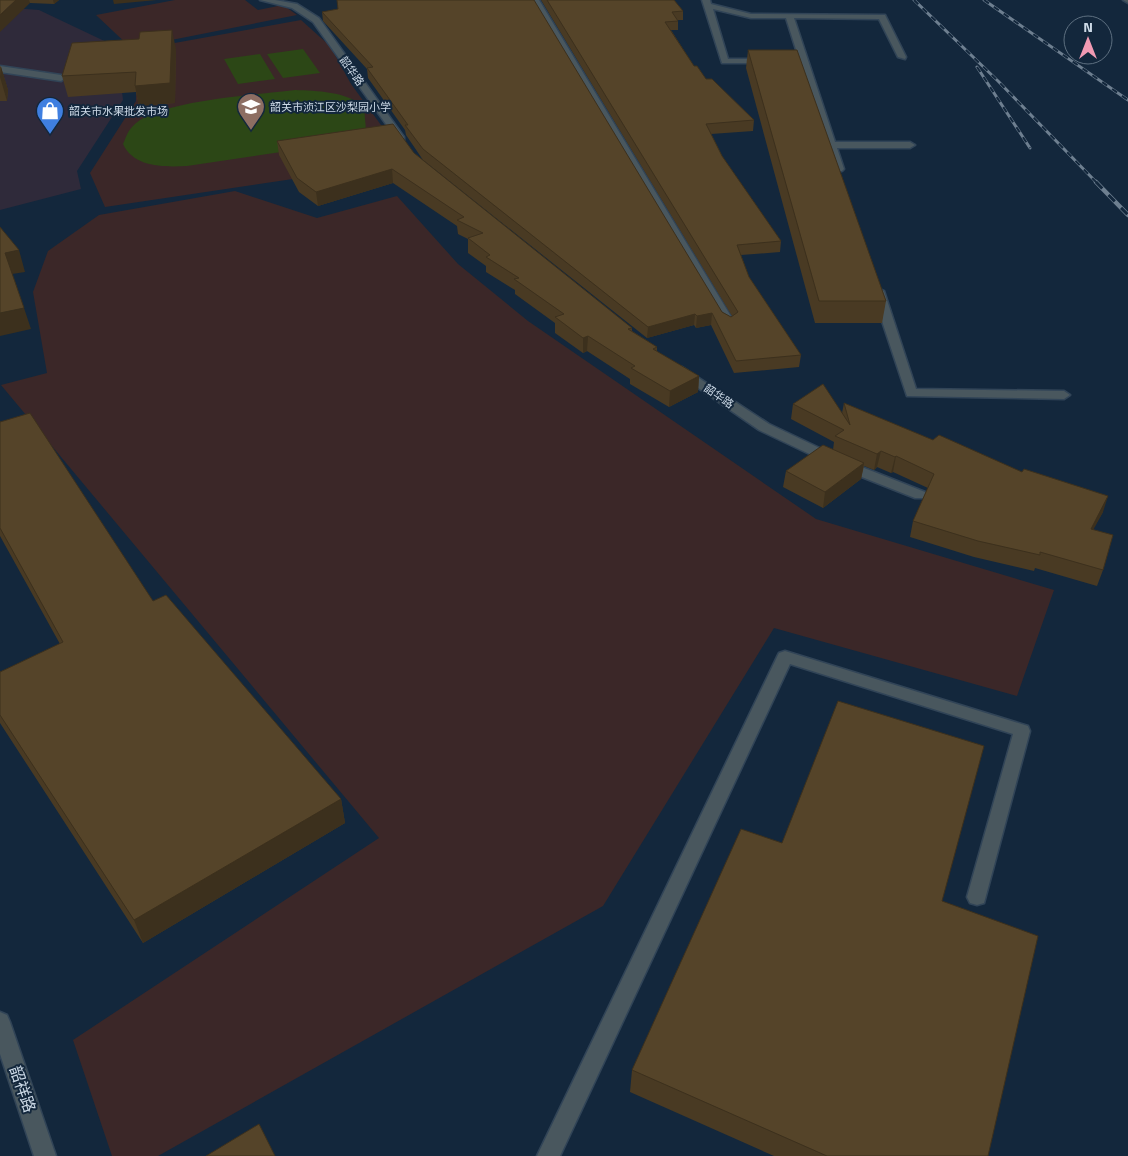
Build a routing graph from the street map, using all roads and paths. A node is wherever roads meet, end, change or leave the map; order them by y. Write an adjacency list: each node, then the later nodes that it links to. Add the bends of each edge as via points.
1 (264, 0): 11 (street, 韶华路, via 294,6 316,20)
2 (535, 0): 14 (street)
3 (707, 3): 4 (street, via 751,16); 6 (street, via 725,61)
4 (789, 16): 5 (street, via 882,17); 6 (street)
5 (902, 56)
6 (804, 61): 9 (street)
7 (0, 69): 8 (street)
8 (61, 78)
9 (831, 145): 10 (street); 12 (street)
10 (910, 145)
11 (408, 149)
12 (843, 182)
13 (875, 282): 16 (street, via 911,393)
14 (729, 324)
15 (674, 365): 17 (street, 韶华路, via 764,427 844,465)
16 (1064, 395)
17 (920, 494)
18 (977, 897): 21 (street, via 1022,731 785,657)
19 (0, 1022): 20 (street, 韶祥路)
20 (45, 1156)
21 (548, 1156)

